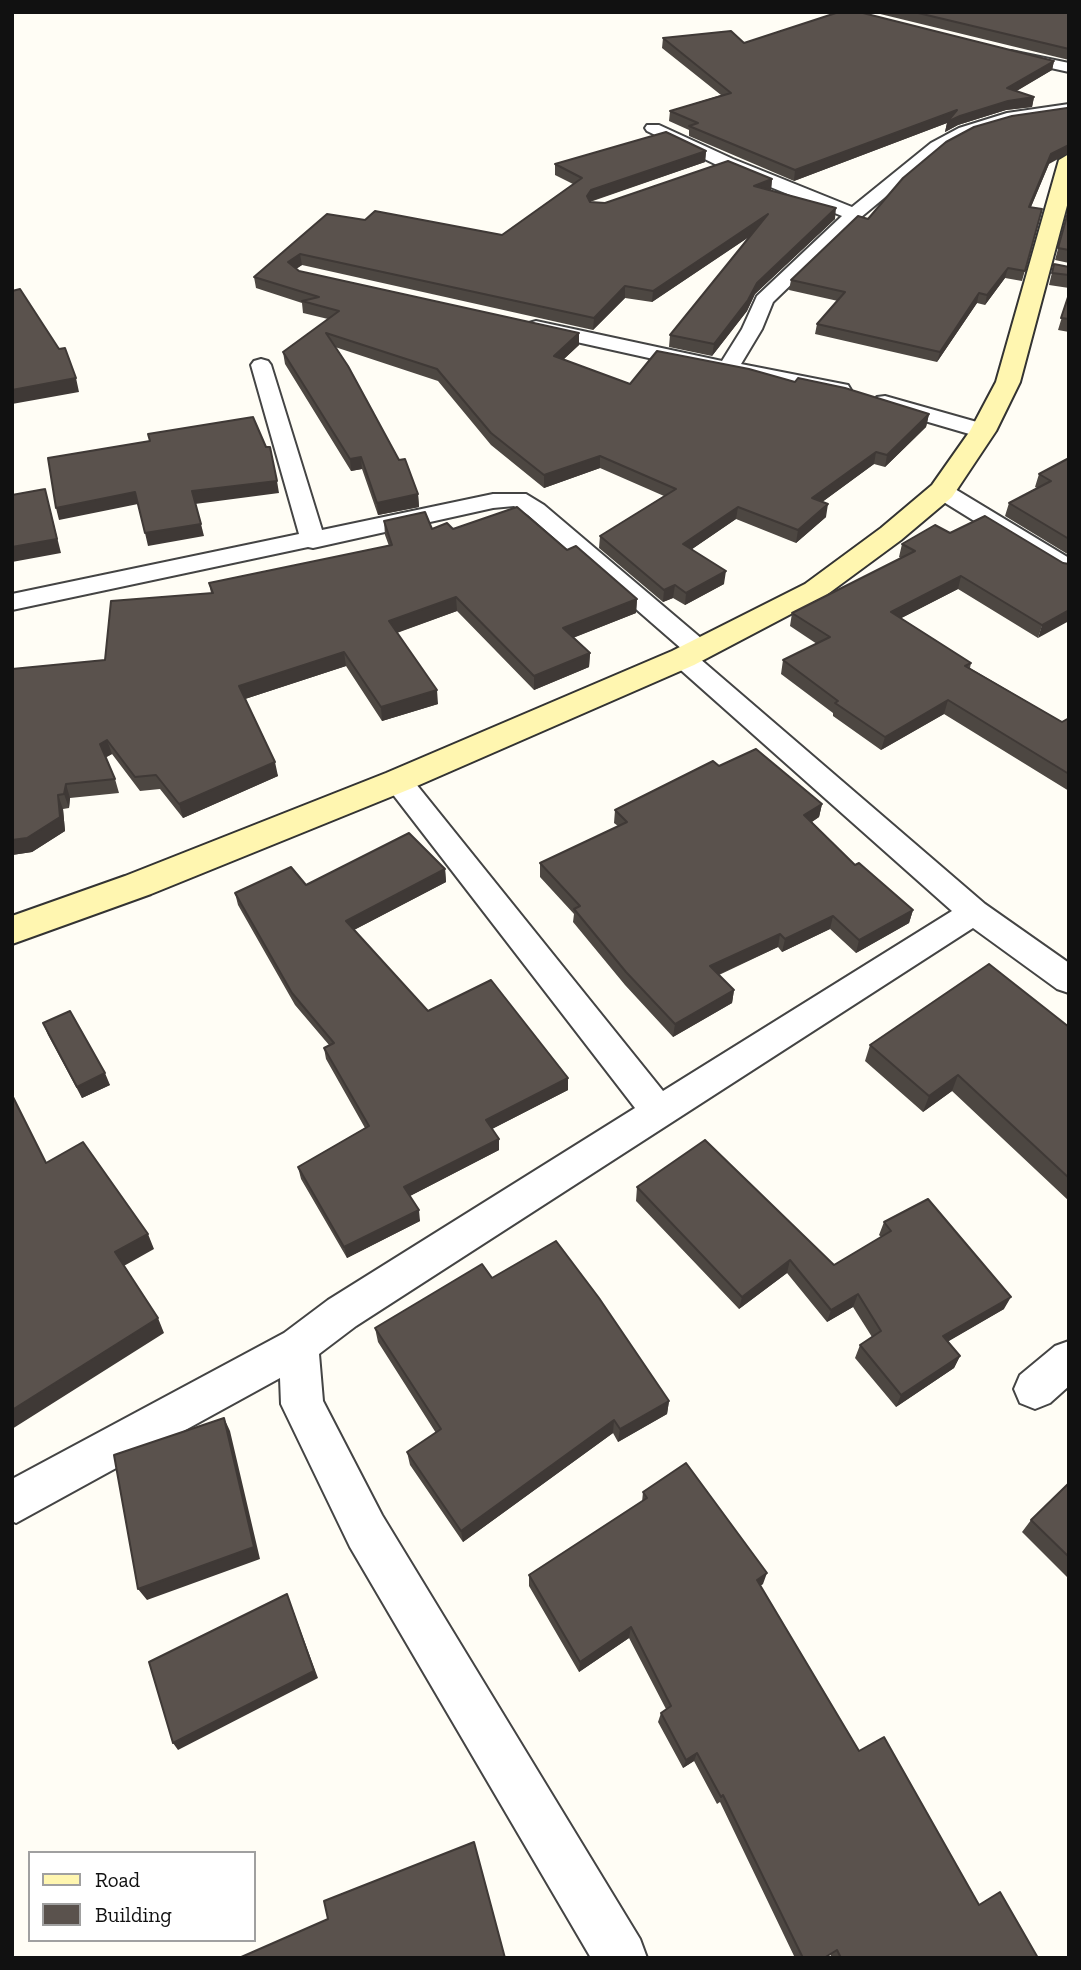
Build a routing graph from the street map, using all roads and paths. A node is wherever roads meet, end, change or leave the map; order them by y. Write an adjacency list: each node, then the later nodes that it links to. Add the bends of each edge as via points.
1 (1001, 53): 2 (street)
2 (1069, 68)
3 (1069, 109): 8 (street, via 1007,118 965,131 937,146)
4 (653, 128): 6 (street)
5 (1069, 160): 12 (street, via 1050,268 1008,382)
6 (727, 163): 7 (street); 8 (street)
7 (702, 172)
8 (854, 214): 11 (street, via 764,300)
9 (515, 322): 11 (street)
10 (261, 365): 14 (street)
11 (728, 368): 12 (street, via 848,391)
12 (983, 431): 13 (street)
13 (942, 491): 15 (street); 17 (street, via 815,590)
14 (313, 541): 16 (street); 17 (street, via 518,499 536,510)
15 (1069, 569)
16 (12, 601)
17 (691, 654): 18 (street); 19 (street)
18 (398, 781): 20 (street, via 138,886); 22 (street)
19 (974, 912): 21 (street); 22 (street)
20 (12, 930)
21 (1069, 980)
22 (660, 1113): 23 (street)
23 (298, 1346): 26 (street); 27 (street, via 302,1404 366,1531)
24 (1069, 1360): 25 (street)
25 (1035, 1389)
26 (16, 1501)
27 (621, 1958)

